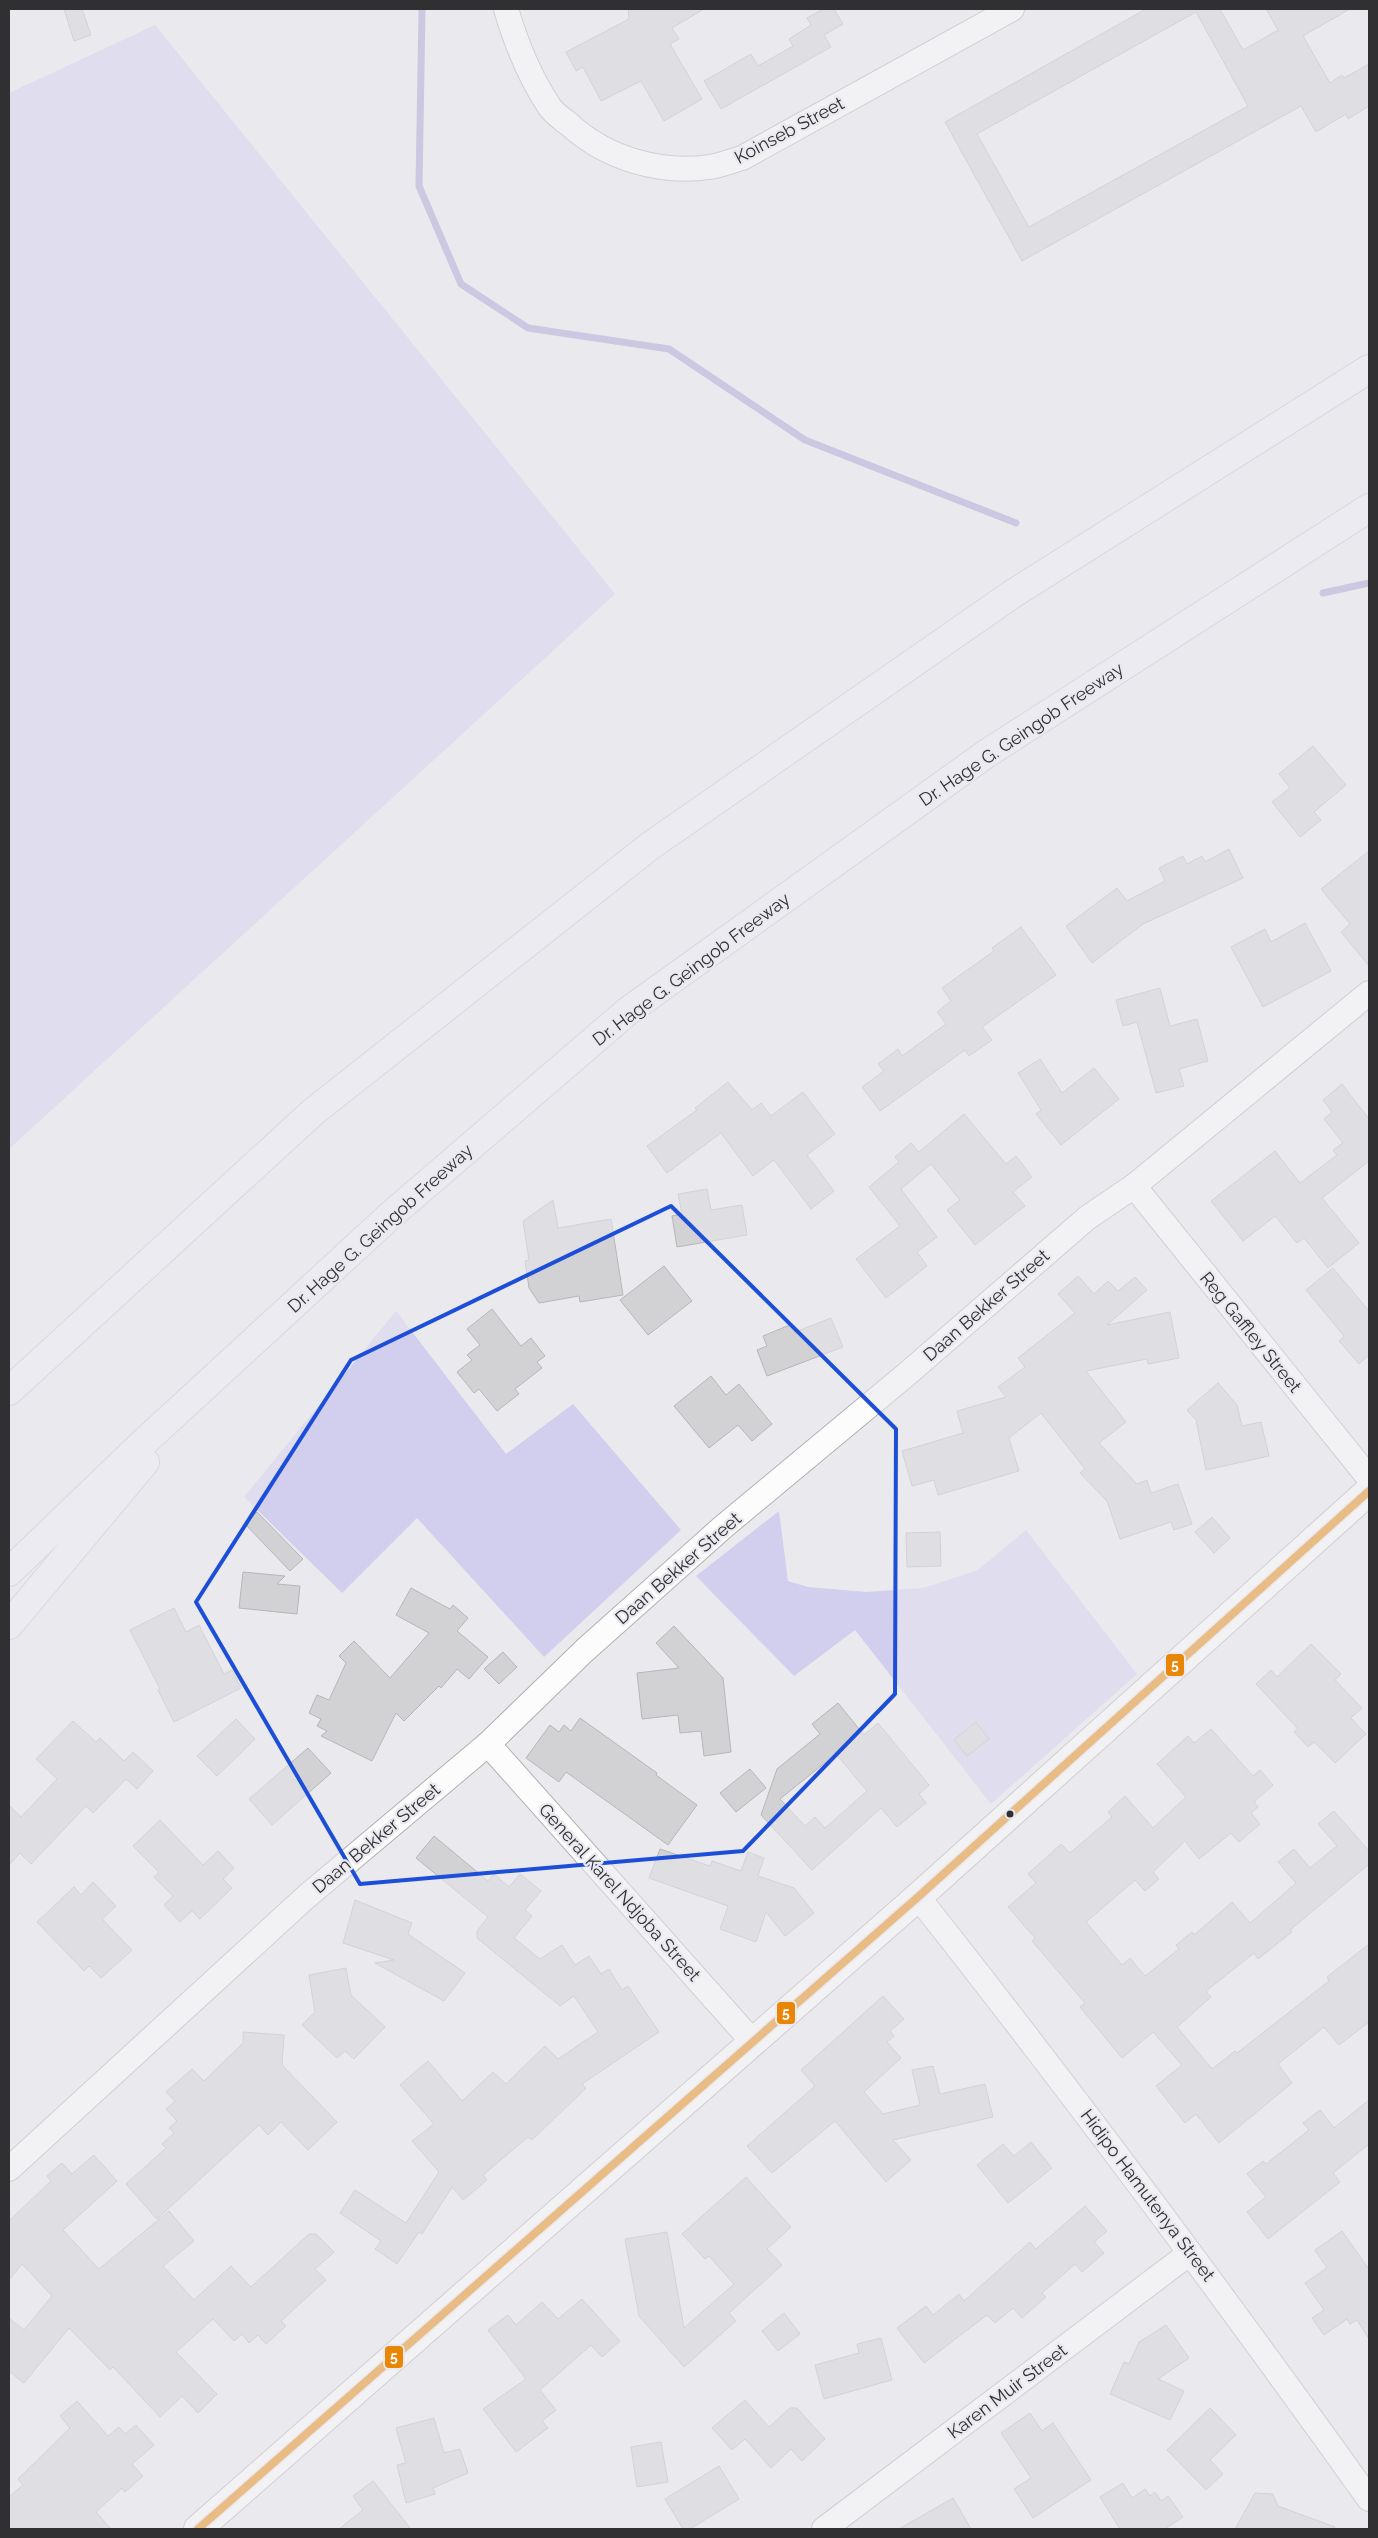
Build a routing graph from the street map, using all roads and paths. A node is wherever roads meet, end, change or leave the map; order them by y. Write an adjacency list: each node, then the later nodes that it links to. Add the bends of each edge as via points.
1 (506, 9): 2 (street, Koinseb Street, via 530,76 550,108 587,141 637,162 671,169 710,167 742,158)
2 (1012, 9)
3 (1369, 369): 8 (highway, via 1011,595 650,846 313,1112)
4 (1369, 508): 7 (highway, Dr. Hage G. Geingob Freeway, via 986,754 628,1011 392,1214)
5 (1369, 993): 6 (street, Daan Bekker Street)
6 (1134, 1186): 9 (street, Reg Gaffley Street); 13 (street, Daan Bekker Street, via 1087,1218 723,1527 584,1650)
7 (221, 1371): 11 (highway, Dr. Hage G. Geingob Freeway); 12 (highway)
8 (9, 1391)
9 (1369, 1478)
10 (1369, 1490): 14 (street)
11 (9, 1572)
12 (9, 1625)
13 (488, 1744): 15 (street, General Karel Ndjoba Street); 16 (street, Daan Bekker Street, via 306,1897)
14 (918, 1897): 15 (street); 17 (street, Hidipo Hamutenya Street, via 1046,2058)
15 (752, 2041): 19 (street)
16 (9, 2169)
17 (1190, 2253): 18 (street, Hidipo Hamutenya Street); 20 (street, Karen Muir Street)
18 (1369, 2499)
19 (198, 2529)
20 (824, 2529)

